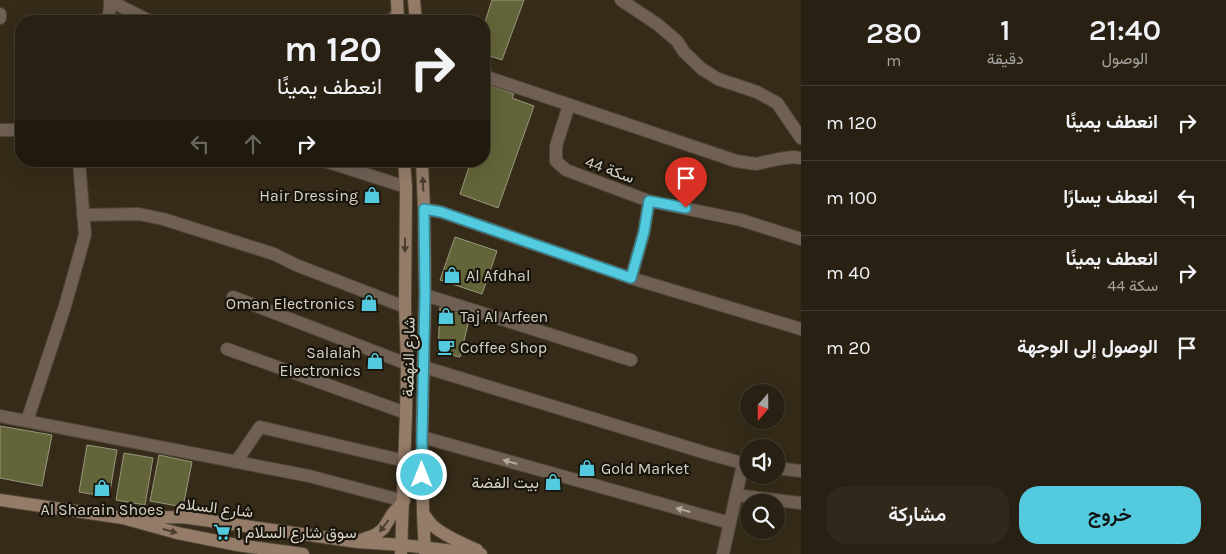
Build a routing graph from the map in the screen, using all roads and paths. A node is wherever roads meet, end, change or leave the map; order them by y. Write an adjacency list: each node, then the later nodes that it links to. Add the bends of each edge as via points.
1 (414, 0): 7 (main road)
2 (621, 0): 13 (street, via 677,41 702,69 777,103)
3 (110, 1): 5 (street); 6 (street)
4 (0, 14): 8 (street)
5 (109, 15)
6 (138, 15)
7 (415, 15)
8 (0, 18)
9 (490, 78): 10 (street)
10 (568, 105): 14 (street, via 736,160 756,164); 20 (street, سكة 44, via 556,146 556,162 566,170)
11 (0, 130): 12 (street)
12 (15, 130)
13 (801, 138)
14 (801, 158)
15 (79, 167): 22 (street)
16 (358, 167): 19 (street)
17 (404, 167): 19 (main road, شارع النهضة)
18 (422, 167): 21 (main road, شارع النهضة, one-way to 18)
19 (406, 187): 27 (main road, شارع النهضة, one-way to 27)
20 (649, 201): 23 (street, سكة 44, via 741,220); 24 (street)
21 (424, 209): 24 (street, via 441,212); 25 (main road, شارع النهضة)
22 (83, 215): 27 (street, via 139,214 163,219 274,254); 35 (street, via 85,236)
23 (801, 239)
24 (631, 278): 28 (street)
25 (425, 295): 30 (street); 32 (main road, شارع النهضة)
26 (233, 297): 31 (street)
27 (405, 307): 31 (main road, شارع النهضة)
28 (801, 329)
29 (227, 349): 33 (street)
30 (631, 360)
31 (407, 364): 33 (main road, شارع النهضة)
32 (424, 367): 36 (main road, شارع النهضة); 39 (street)
33 (406, 413): 37 (main road, شارع النهضة)
34 (0, 416): 35 (street)
35 (27, 421): 38 (street)
36 (422, 437): 47 (main road, شارع النهضة); 49 (street, one-way to 36)
37 (405, 461): 38 (street, via 260,426); 45 (main road, شارع النهضة)
38 (236, 462): 45 (street, via 309,476)
39 (740, 462)
40 (785, 469): 41 (street)
41 (801, 471)
42 (740, 483): 43 (street)
43 (736, 495): 46 (street); 49 (street)
44 (0, 500): 48 (main road, شارع السلام)
45 (404, 501): 50 (main road, one-way to 50, via 383,529); 51 (main road, شارع النهضة)
46 (801, 503)
47 (422, 513): 53 (main road, شارع النهضة); 56 (main road, via 443,533)
48 (123, 518): 50 (main road, شارع السلام, via 182,517); 52 (main road, شارع السلام, one-way to 52)
49 (730, 523): 57 (street)
50 (358, 542): 51 (main road, شارع السلام)
51 (402, 549): 53 (main road, شارع السلام)
52 (237, 550): 54 (main road, شارع السلام)
53 (425, 550): 55 (main road, شارع السلام)
54 (303, 554)
55 (480, 554)
56 (486, 554)
57 (724, 554)

